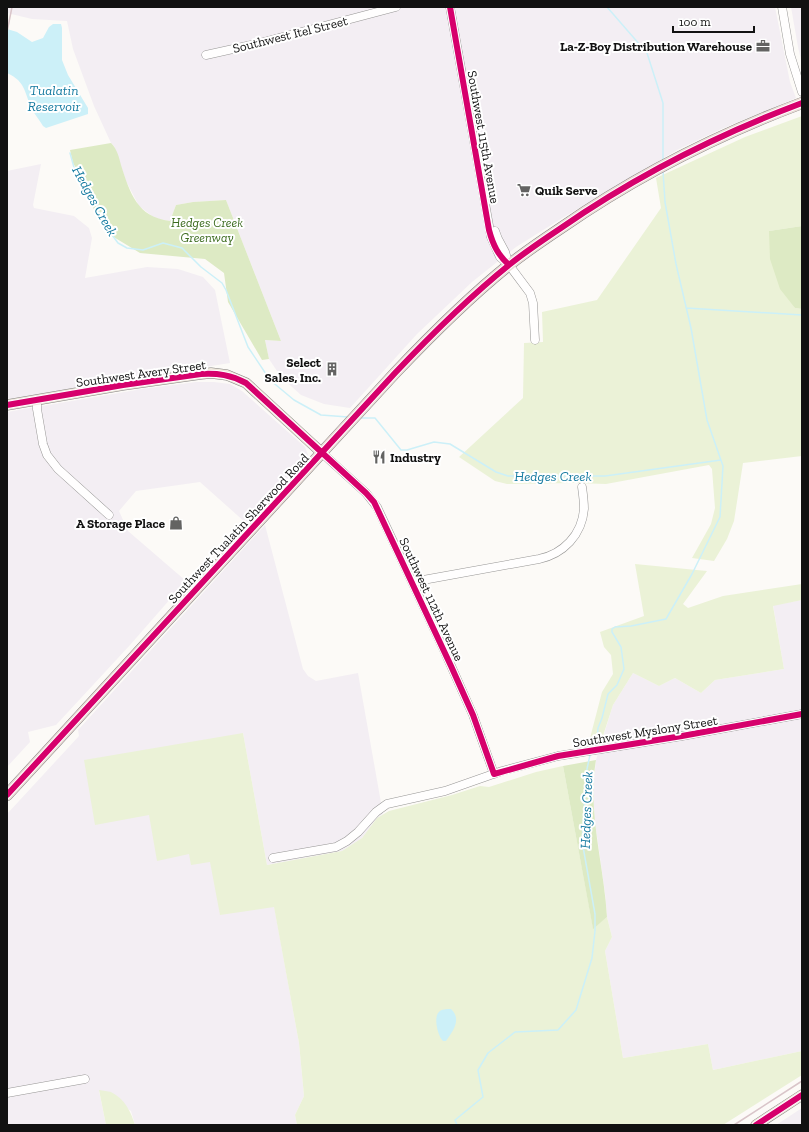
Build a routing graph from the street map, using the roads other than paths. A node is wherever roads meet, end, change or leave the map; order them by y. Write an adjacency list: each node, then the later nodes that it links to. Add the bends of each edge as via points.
1 (396, 7): 4 (street, Southwest Itel Street)
2 (450, 7): 7 (street, Southwest 115th Avenue, via 493,243 500,257)
3 (782, 7): 5 (street, via 790,54)
4 (206, 55)
5 (802, 92)
6 (802, 103): 7 (highway, Southwest Tualatin Sherwood Road, via 720,137 648,173 590,208)
7 (510, 265): 8 (street, Southwest 115th Avenue, via 532,297); 11 (highway, Southwest Tualatin Sherwood Road, via 420,346)
8 (535, 340)
9 (37, 400): 10 (main road, Southwest Avery Street); 11 (main road, Southwest Avery Street, via 190,375 227,375 251,388); 13 (street, via 47,455 58,469)
10 (7, 405)
11 (322, 453): 14 (street, Southwest 112th Avenue, via 374,502); 17 (highway, Southwest Tualatin Sherwood Road)
12 (582, 487): 14 (street, via 584,511 574,538 546,558)
13 (109, 514)
14 (412, 582): 16 (street, Southwest 112th Avenue, via 473,715)
15 (802, 714): 16 (street, Southwest Myslony Street, via 558,756)
16 (494, 774): 18 (street, Southwest Myslony Street, via 445,791 388,804 376,812 348,841 336,846)
17 (7, 795)
18 (273, 858)
19 (85, 1079): 20 (street)
20 (7, 1093)
21 (802, 1095): 22 (main road)
22 (756, 1125)

